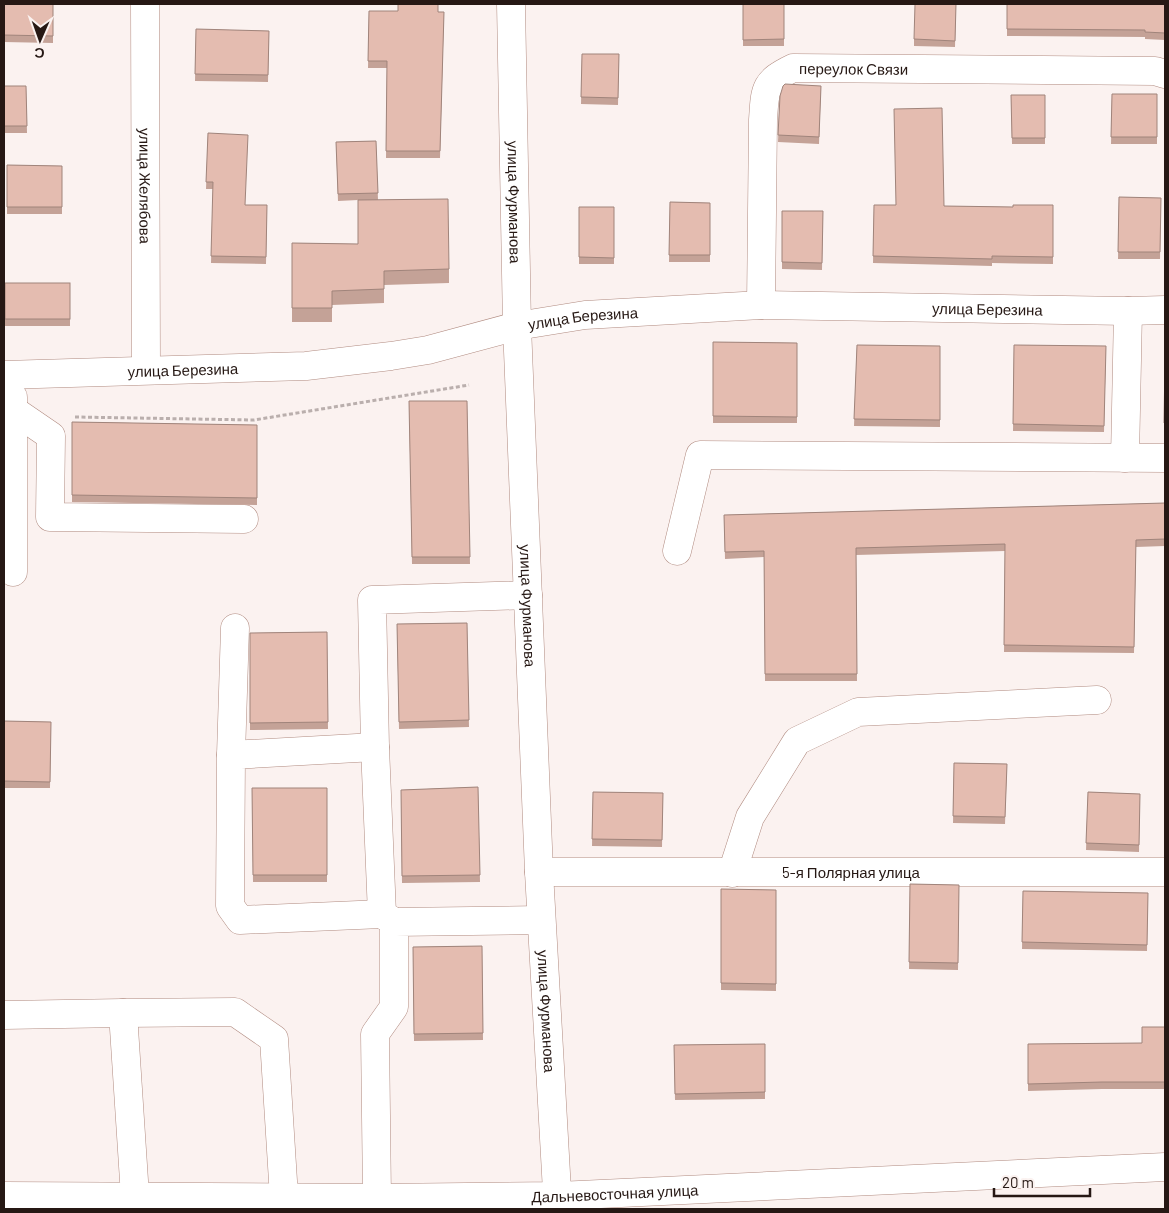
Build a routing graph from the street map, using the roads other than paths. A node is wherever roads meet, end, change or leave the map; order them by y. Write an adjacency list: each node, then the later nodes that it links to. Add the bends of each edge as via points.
1 (145, 4): 8 (street, улица Желябова)
2 (511, 4): 7 (street, улица Фурманова)
3 (1165, 74): 4 (street, переулок Связи, via 793,68 776,76 765,92 763,120)
4 (761, 305): 6 (street, улица Березина); 7 (street, улица Березина, via 585,315)
5 (1165, 310): 6 (street, улица Березина)
6 (1128, 311): 11 (street)
7 (517, 326): 8 (street, улица Березина, via 428,350 381,358 306,366); 16 (street, улица Фурманова)
8 (146, 370): 9 (street, улица Березина)
9 (8, 375): 10 (street)
10 (14, 410): 13 (street, via 51,436 50,517); 15 (street)
11 (1125, 458): 12 (street); 14 (street, via 700,455)
12 (1165, 458)
13 (244, 519)
14 (677, 552)
15 (13, 572)
16 (528, 595): 19 (street, via 372,600); 21 (street, улица Фурманова)
17 (235, 628): 20 (street)
18 (1097, 700): 23 (street, via 858,712 796,741 750,817)
19 (375, 747): 20 (street); 24 (street)
20 (231, 755): 24 (street, via 230,906 240,920)
21 (539, 872): 23 (street, 5-я Полярная улица); 25 (street, улица Фурманова)
22 (1165, 872): 23 (street, 5-я Полярная улица)
23 (732, 873)
24 (388, 918): 25 (street); 32 (street, via 394,1007 375,1034)
25 (541, 920): 33 (street, улица Фурманова)
26 (123, 1013): 27 (street); 30 (street); 31 (street, via 235,1012 274,1039)
27 (4, 1014)
28 (1165, 1167): 33 (street, Дальневосточная улица)
29 (4, 1196): 30 (street, Дальневосточная улица)
30 (135, 1196): 31 (street, Дальневосточная улица)
31 (284, 1197): 32 (street, Дальневосточная улица)
32 (377, 1198): 33 (street, Дальневосточная улица)
33 (558, 1202)

